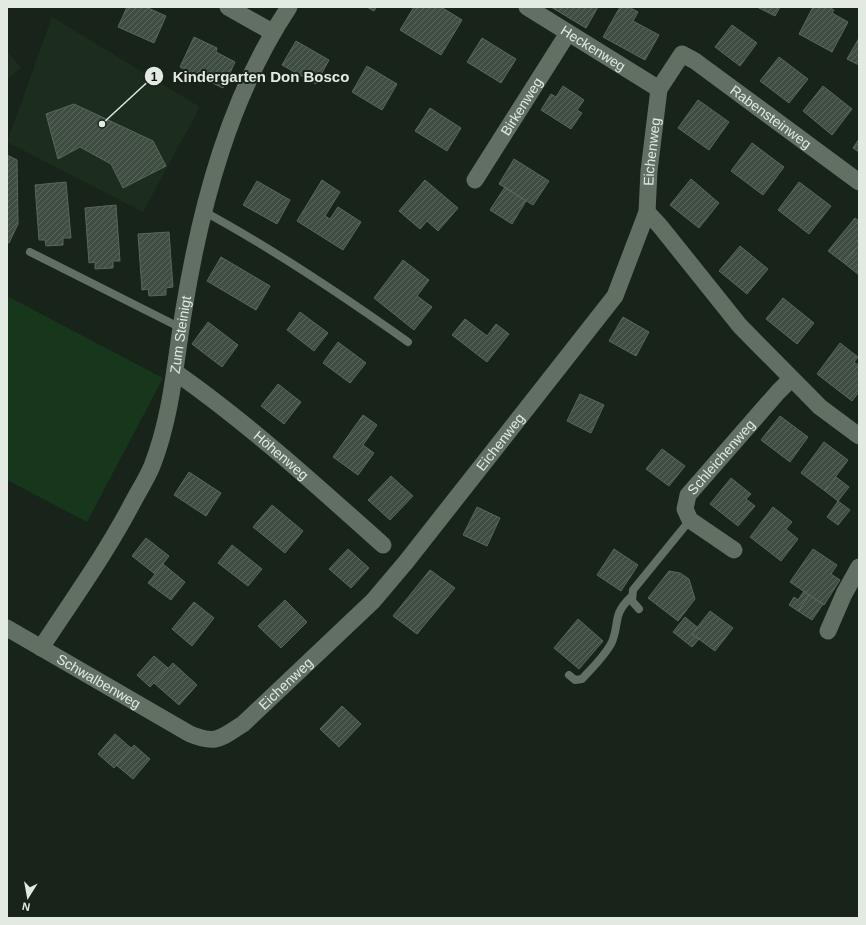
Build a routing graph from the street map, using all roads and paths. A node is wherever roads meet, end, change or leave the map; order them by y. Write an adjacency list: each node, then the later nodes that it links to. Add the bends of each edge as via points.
1 (228, 7): 4 (street)
2 (289, 7): 4 (street, Zum Steinigt)
3 (527, 7): 5 (street, Heckenweg)
4 (272, 32): 10 (street, Zum Steinigt, via 232,121)
5 (568, 33): 7 (street, Heckenweg); 8 (street, Birkenweg)
6 (682, 54): 7 (street, Eichenweg); 9 (street, Rabensteinweg)
7 (659, 89): 11 (street, Eichenweg)
8 (475, 180)
9 (859, 182)
10 (203, 211): 13 (street, Zum Steinigt); 14 (lane, via 338,293)
11 (647, 212): 16 (street, via 740,326); 28 (street, Eichenweg, via 615,296 373,601 243,724 218,738 206,740)
12 (30, 252): 13 (lane)
13 (181, 328): 15 (street, Zum Steinigt)
14 (408, 342)
15 (175, 372): 19 (street, Höhenweg, via 266,441); 26 (street, Zum Steinigt, via 169,412 152,466 119,528)
16 (791, 379): 17 (street, via 820,407); 18 (street, Schleichenweg, via 688,495 685,509)
17 (859, 436)
18 (690, 520): 20 (street); 22 (lane, via 635,586)
19 (383, 545)
20 (734, 550)
21 (859, 567): 25 (street)
22 (631, 597): 23 (lane); 27 (lane, via 619,610 612,640 602,656 582,679 575,680)
23 (639, 609)
24 (7, 628): 26 (street, Schwalbenweg)
25 (828, 631)
26 (41, 648): 28 (street, Schwalbenweg)
27 (569, 675)
28 (190, 734)

